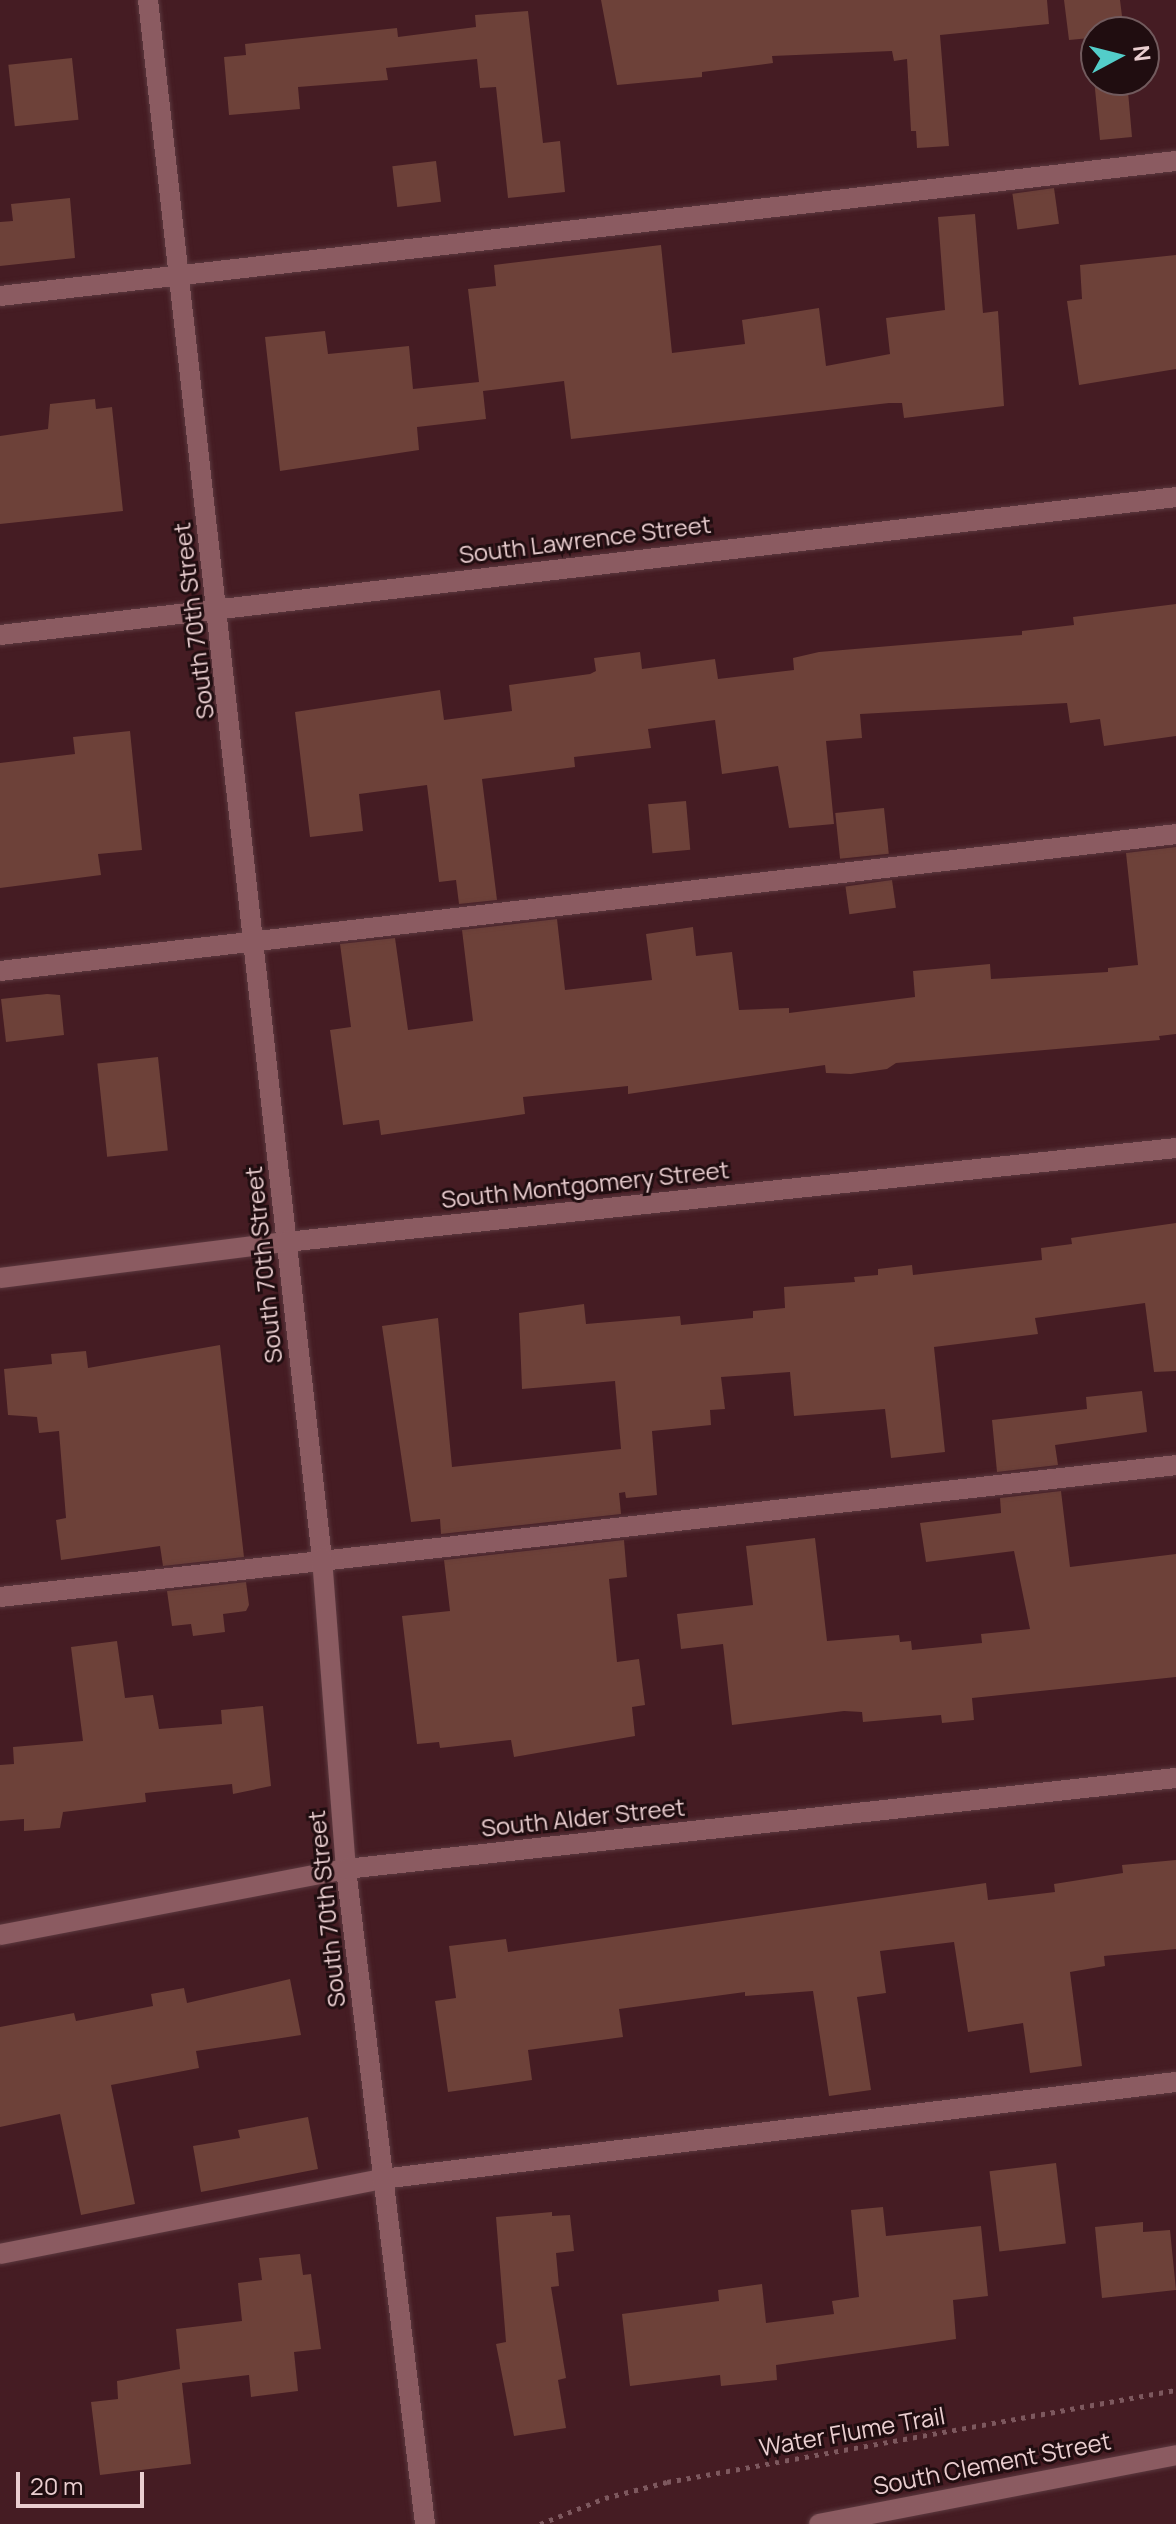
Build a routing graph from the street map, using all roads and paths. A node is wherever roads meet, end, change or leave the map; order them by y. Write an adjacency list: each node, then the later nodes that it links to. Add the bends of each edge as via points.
1 (148, 0): 3 (street, South 70th Street)
2 (1176, 161): 3 (street)
3 (179, 275): 4 (street); 6 (street, South 70th Street)
4 (0, 296)
5 (1176, 497): 6 (street, South Lawrence Street)
6 (218, 608): 7 (street, South Lawrence Street); 9 (street, South 70th Street)
7 (0, 635)
8 (1176, 834): 9 (street)
9 (255, 941): 10 (street); 12 (street, South 70th Street)
10 (0, 971)
11 (1176, 1148): 12 (street, South Montgomery Street)
12 (286, 1242): 13 (street, South Montgomery Street); 15 (street, South 70th Street)
13 (0, 1278)
14 (1176, 1465): 15 (street)
15 (322, 1558): 16 (street); 18 (street, South 70th Street)
16 (0, 1597)
17 (1176, 1778): 18 (street, South Alder Street)
18 (346, 1869): 19 (street, South Alder Street); 21 (street, South 70th Street)
19 (0, 1935)
20 (1176, 2082): 21 (street)
21 (382, 2179): 22 (street); 25 (street, South 70th Street)
22 (0, 2254)
23 (1176, 2390): 26 (path, Water Flume Trail, via 667,2482 605,2498)
24 (1176, 2455): 27 (street, South Clement Street)
25 (425, 2524)
26 (540, 2524)
27 (819, 2524)

